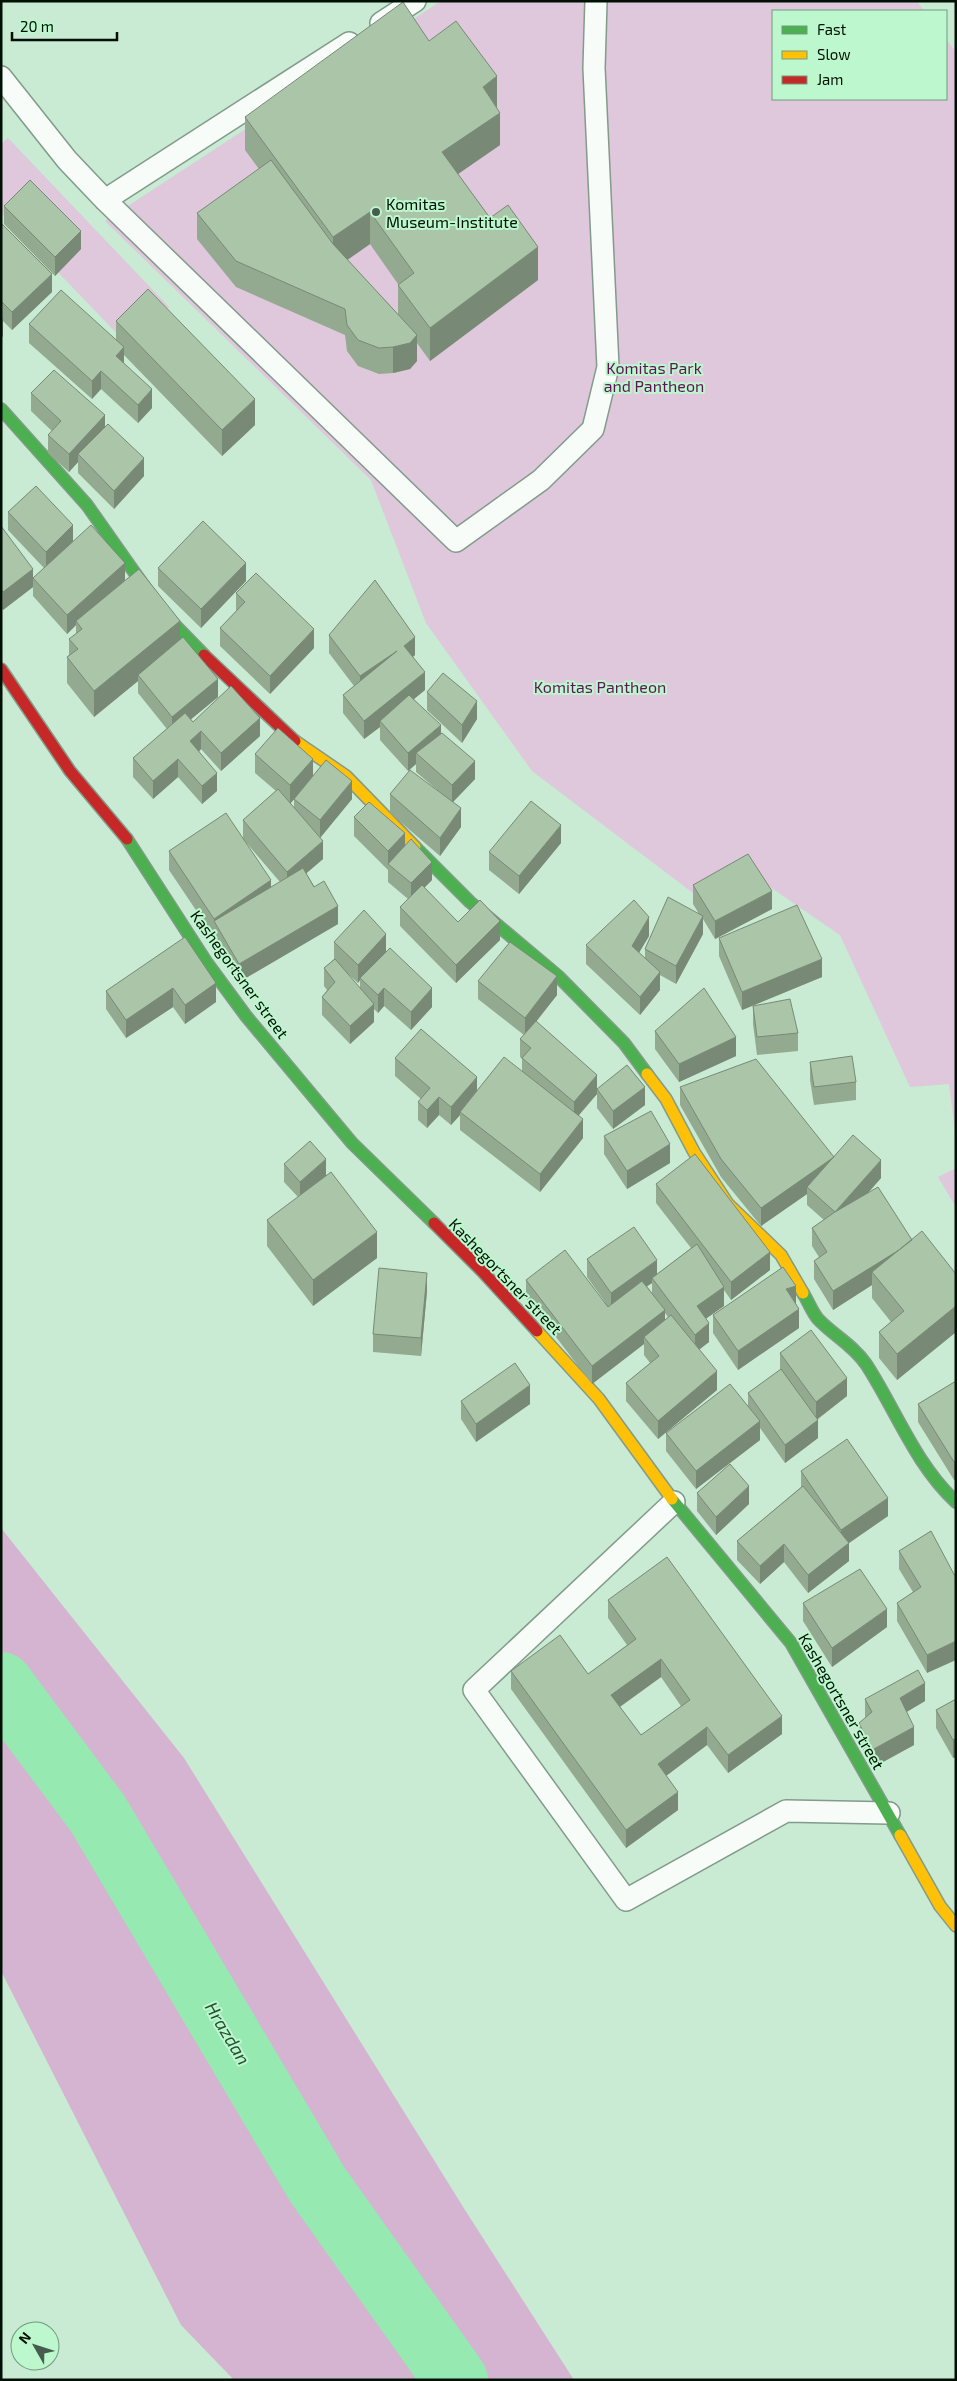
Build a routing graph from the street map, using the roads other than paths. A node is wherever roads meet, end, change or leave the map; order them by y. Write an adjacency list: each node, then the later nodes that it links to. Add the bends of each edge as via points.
1 (415, 1): 4 (lane)
2 (596, 1): 4 (lane, via 594,68 608,367 593,429 542,480 456,541)
3 (1, 77): 4 (lane, via 67,160)
4 (106, 200)
5 (1, 409): 8 (street, via 87,505 163,613 208,659 293,739 346,776 470,902 558,976 624,1043 666,1099 694,1152 728,1204 782,1255 818,1319 865,1362 903,1432 941,1488)
6 (1, 669): 7 (street, Kashegortsner street, via 70,771 129,841 246,1016 352,1142 483,1272 599,1399)
7 (674, 1502): 9 (street, Kashegortsner street, via 791,1643); 9 (lane, via 474,1690 626,1900 786,1811)
8 (956, 1502)
9 (889, 1813): 10 (street, Kashegortsner street, via 940,1906)
10 (956, 1926)

